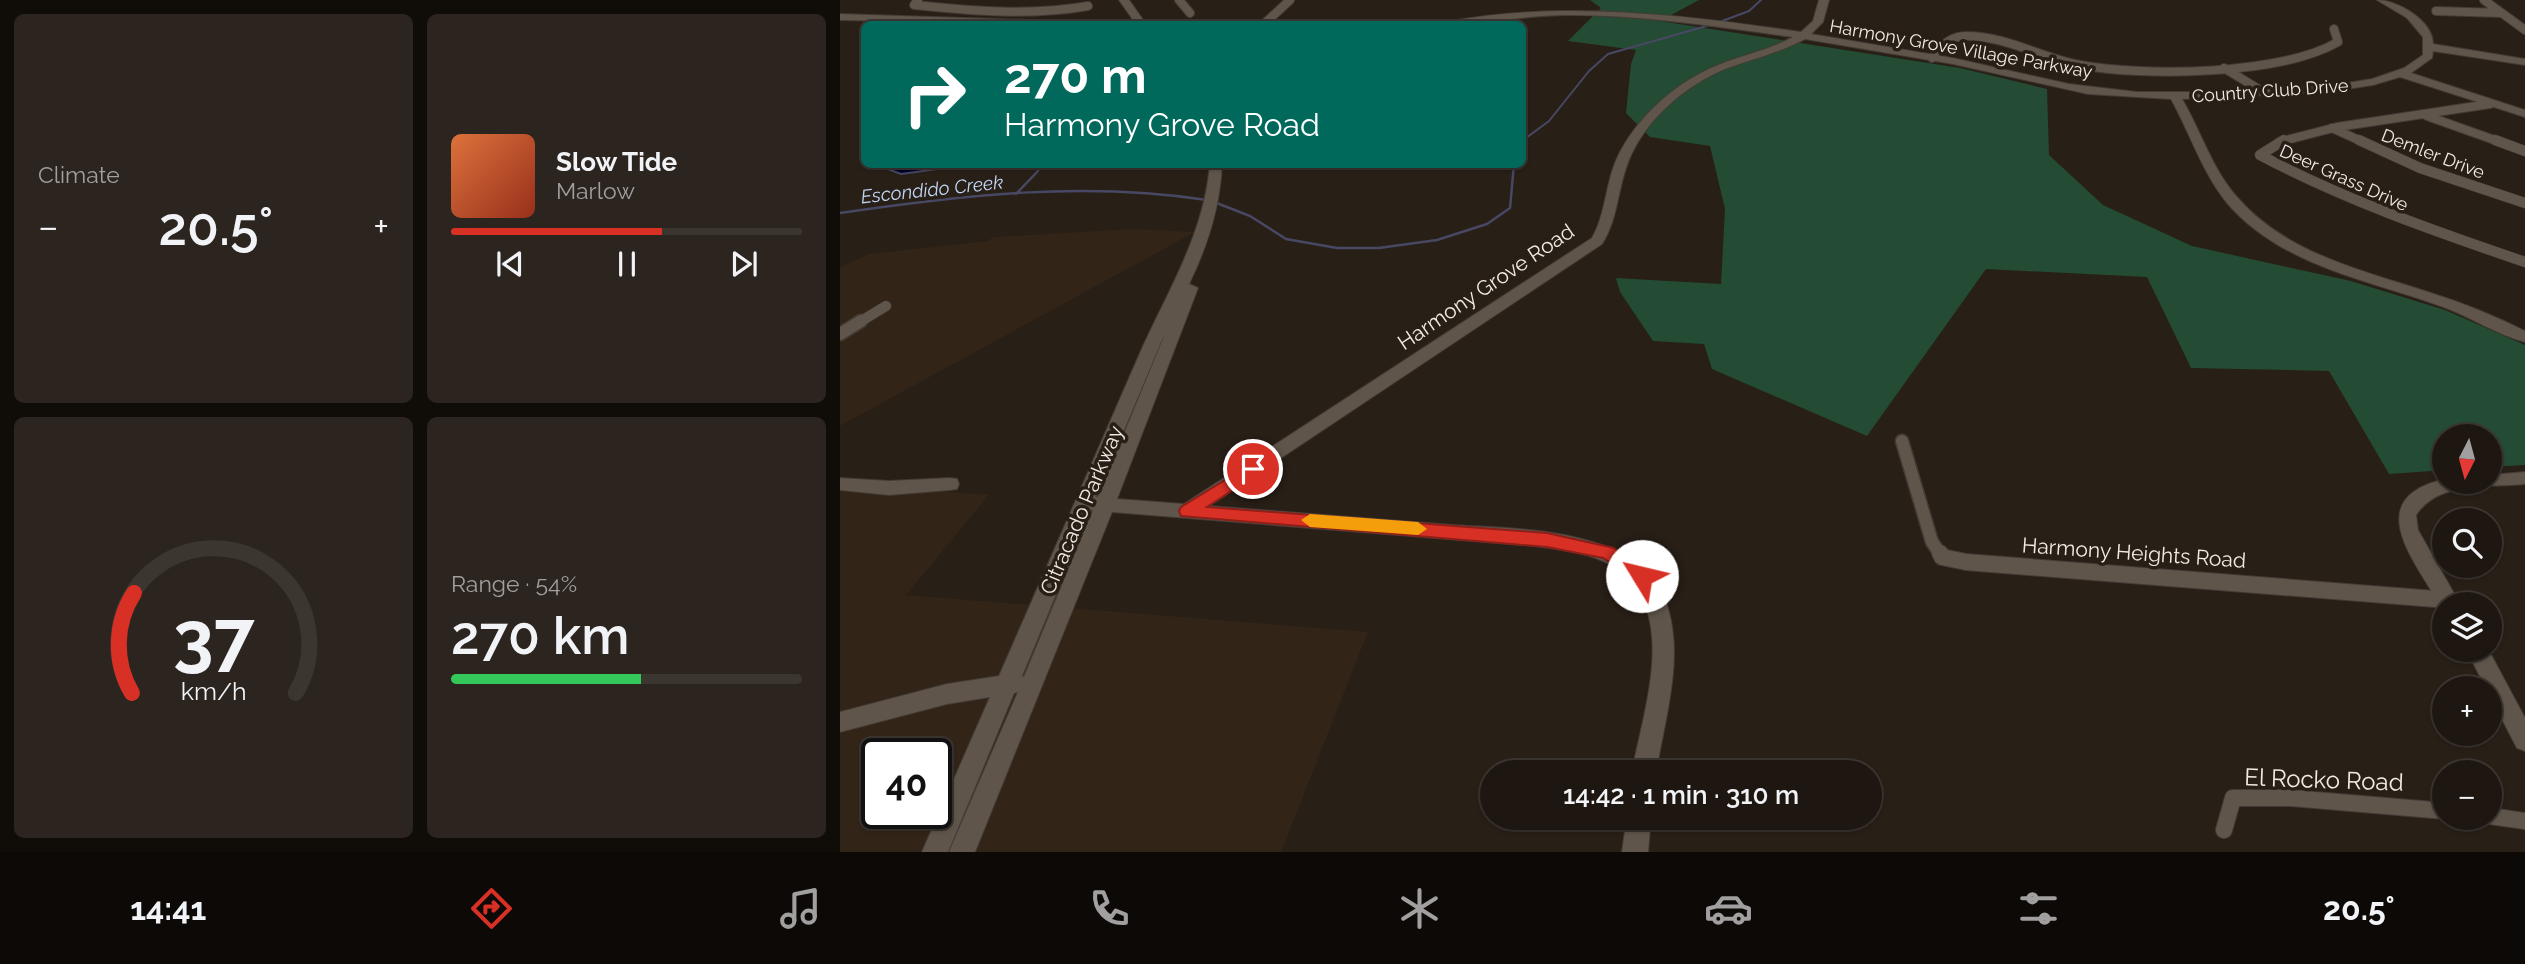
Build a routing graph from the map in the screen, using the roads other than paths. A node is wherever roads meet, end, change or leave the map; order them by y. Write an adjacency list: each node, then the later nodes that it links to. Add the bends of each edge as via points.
1 (918, 0): 11 (street, via 914,5)
2 (1015, 0): 11 (street)
3 (1124, 0): 20 (street)
4 (1136, 0): 21 (street)
5 (1179, 0): 13 (street)
6 (1290, 0): 22 (street)
7 (1824, 0): 27 (street, via 1818,22)
8 (2382, 0): 28 (street, via 2416,21)
9 (2484, 0): 14 (street)
10 (1086, 3): 11 (street, via 1072,10); 16 (street, via 1092,10)
11 (1000, 9): 15 (street)
12 (2436, 11): 14 (street)
13 (1190, 13)
14 (2501, 13): 26 (street)
15 (989, 16)
16 (1081, 16)
17 (840, 17): 18 (street)
18 (861, 18): 19 (street); 24 (street)
19 (960, 21)
20 (1140, 21)
21 (1151, 21)
22 (1267, 21)
23 (1469, 21): 27 (street, Harmony Grove Village Parkway, via 1558,12 1613,13)
24 (840, 26)
25 (2334, 29): 31 (street, via 2338,42 2324,50)
26 (2525, 30)
27 (1800, 37): 29 (street, Harmony Grove Village Parkway); 53 (street, Harmony Grove Road, via 1718,68 1662,103 1626,152 1605,230 1592,245)
28 (2430, 48): 30 (street); 32 (street, Country Club Drive, via 2421,64)
29 (1932, 58): 31 (street, via 1950,39 1971,36 2103,68 2168,72); 34 (street, Harmony Grove Village Parkway, via 2067,87)
30 (2525, 64)
31 (2224, 68): 33 (street)
32 (2403, 74): 33 (street, Country Club Drive, via 2354,85); 35 (street)
33 (2265, 93): 34 (street, Country Club Drive)
34 (2175, 97): 45 (street, Country Club Drive, via 2230,198 2266,231 2323,261 2482,316)
35 (2490, 104): 36 (street); 37 (street, Deer Grass Drive)
36 (2525, 114)
37 (2427, 116): 38 (street, Deer Grass Drive); 39 (street)
38 (2332, 128): 41 (street, Demler Drive, via 2444,177); 42 (street, Deer Grass Drive, via 2289,139 2260,155 2382,213)
39 (2525, 151)
40 (1221, 168): 52 (street, Citracado Parkway, via 1213,219)
41 (2525, 203)
42 (2525, 262)
43 (886, 306): 44 (street)
44 (840, 334)
45 (2525, 337)
46 (1902, 441): 55 (street, Harmony Heights Road, via 1931,542 1942,557)
47 (2525, 478): 48 (street)
48 (2502, 480)
49 (840, 484): 50 (street, via 889,488)
50 (950, 484)
51 (2432, 489): 54 (street, via 2423,492 2406,514 2408,530)
52 (1095, 504): 53 (street); 57 (street, Citracado Parkway); 58 (street, Citracado Parkway)
53 (1187, 511): 61 (street, via 1547,540 1608,552 1642,576 1655,597 1665,634)
54 (2443, 592)
55 (2432, 601)
56 (2484, 662): 60 (street)
57 (1033, 680): 58 (street); 68 (street, Citracado Parkway)
58 (1007, 684): 59 (street, via 920,700); 67 (street, Citracado Parkway)
59 (840, 722)
60 (2525, 741)
61 (1646, 760)
62 (2432, 810): 66 (street, El Rocko Road, via 2233,798)
63 (2502, 818): 64 (street)
64 (2525, 821)
65 (1638, 830): 69 (street)
66 (2224, 830)
67 (935, 852)
68 (962, 852)
69 (1635, 852)

